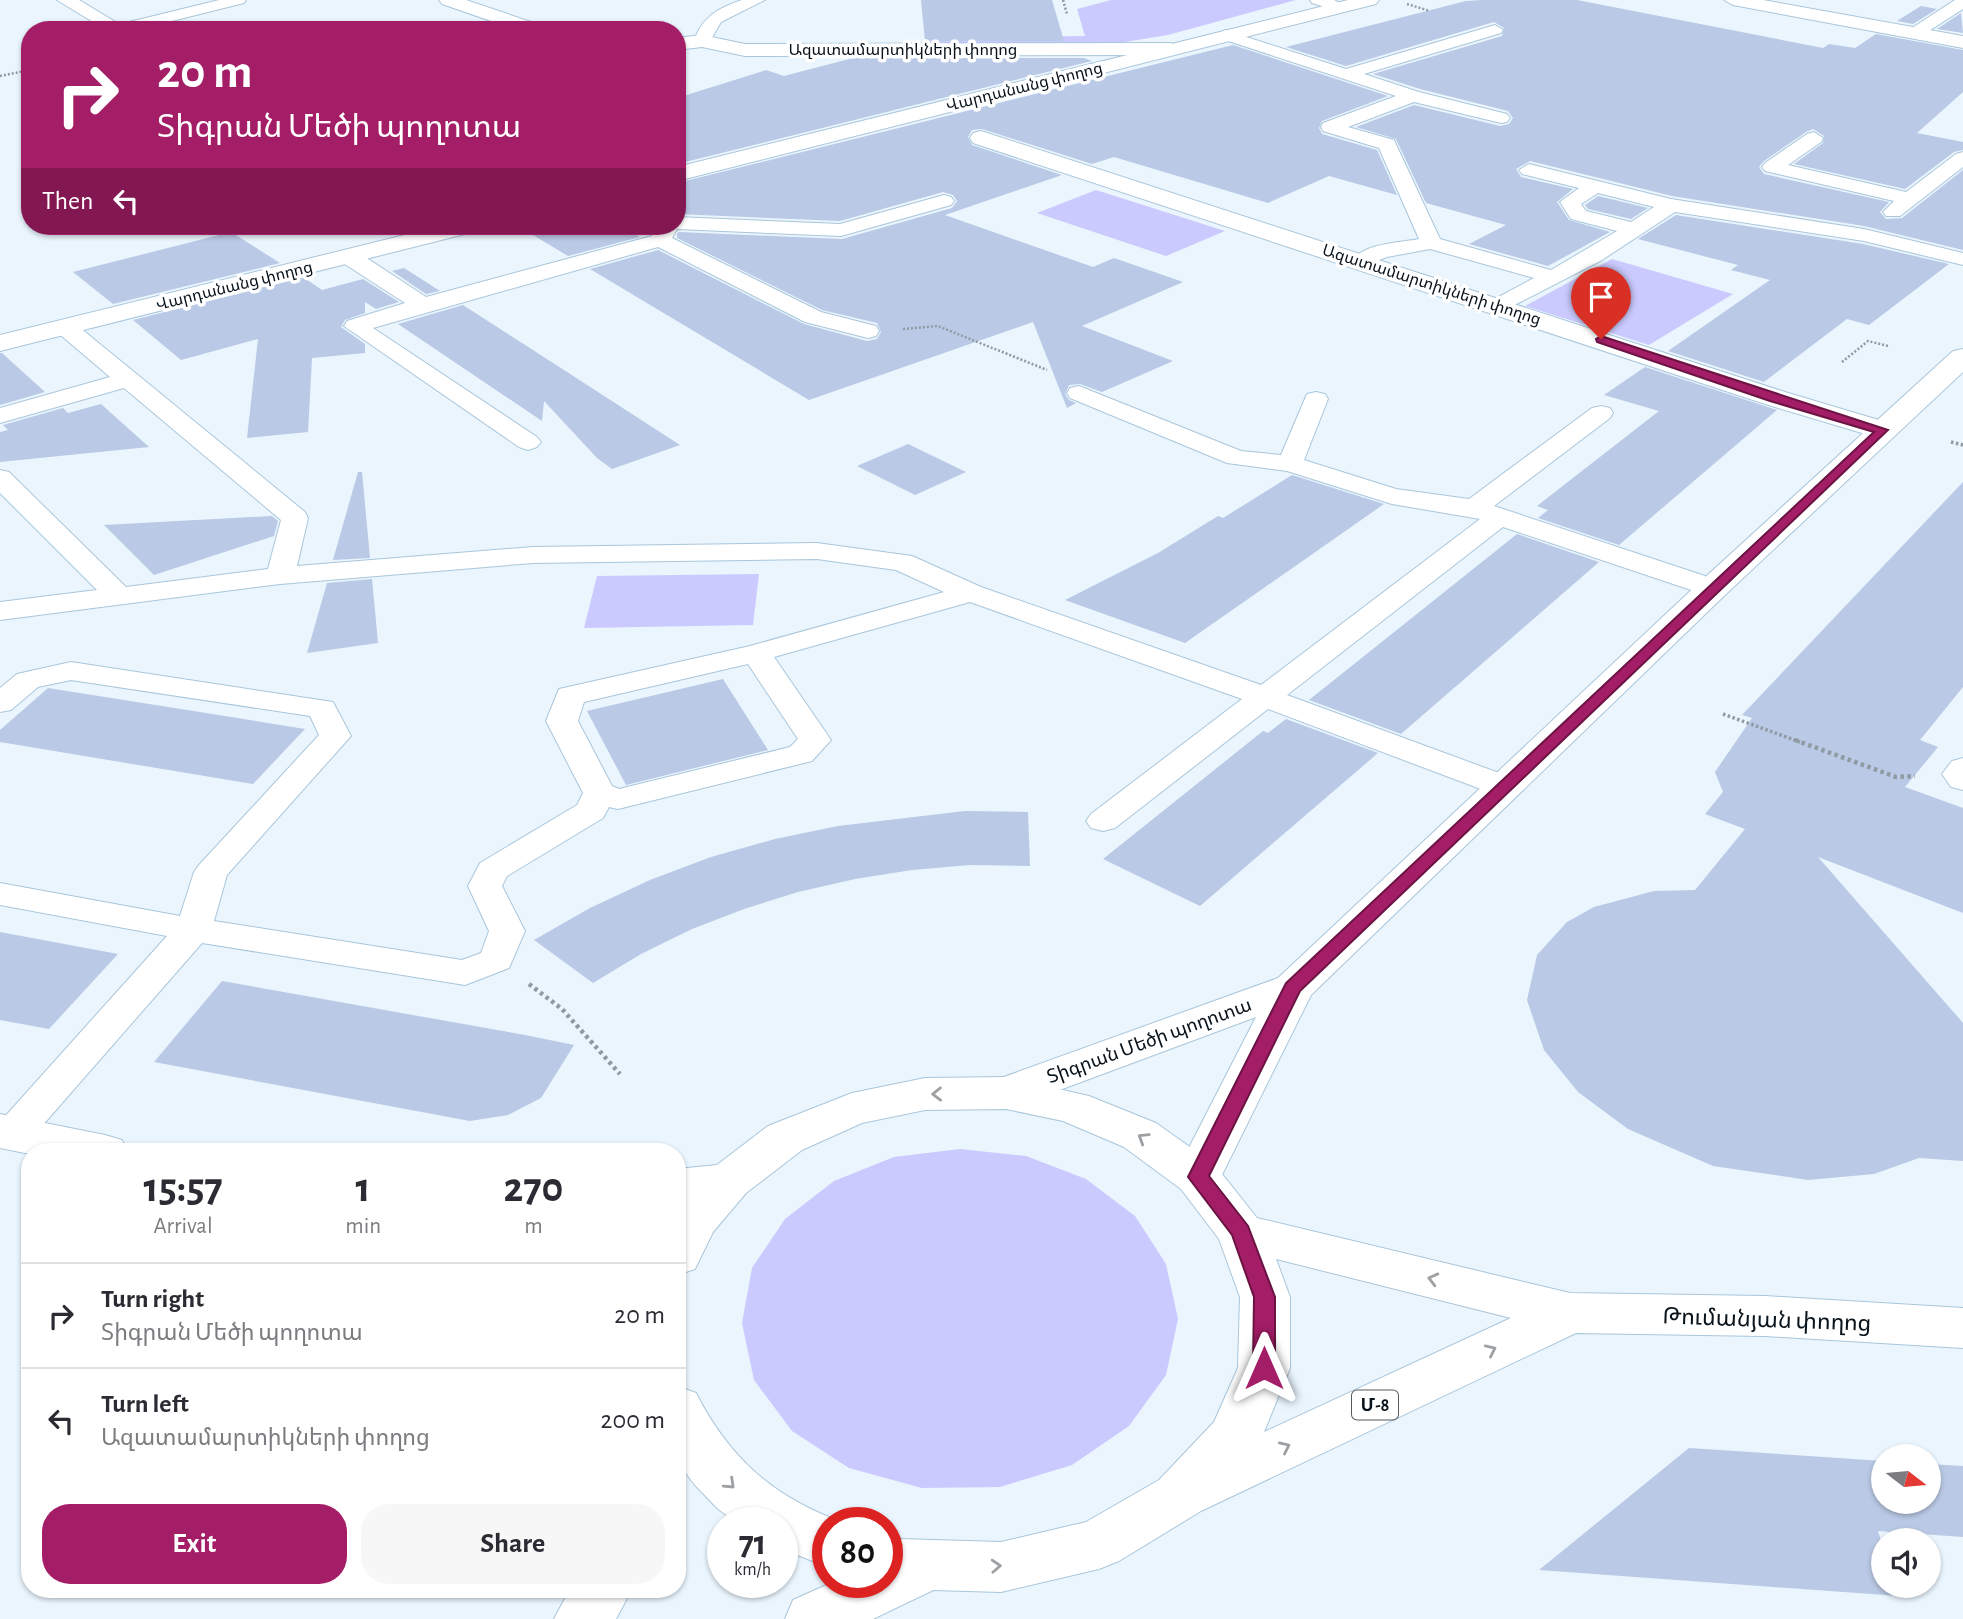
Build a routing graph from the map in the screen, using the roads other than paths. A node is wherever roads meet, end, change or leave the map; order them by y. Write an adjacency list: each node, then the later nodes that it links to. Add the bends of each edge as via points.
1 (66, 0): 11 (main road)
2 (238, 0): 12 (lane)
3 (448, 0): 13 (main road)
4 (757, 0): 17 (lane, via 716,15 705,28)
5 (1318, 0): 10 (lane)
6 (1370, 0): 10 (main road, Վարդանանց փողոց)
7 (1386, 0): 10 (main road)
8 (1733, 0): 15 (main road)
9 (1963, 2): 15 (lane)
10 (1349, 4): 16 (main road, Վարդանանց փողոց)
11 (104, 21)
12 (152, 21)
13 (510, 21)
14 (1495, 30): 21 (lane)
15 (1915, 33): 18 (main road)
16 (1225, 35): 20 (main road, Վարդանանց փողոց); 21 (lane)
17 (702, 41): 19 (main road, Ազատամարտիկների փողոց); 20 (main road, Ազատամարտիկների փողոց, via 745,50)
18 (1963, 42)
19 (686, 43)
20 (1171, 49): 28 (main road, Վարդանանց փողոց)
21 (1346, 74): 22 (lane)
22 (1413, 96): 23 (lane); 39 (lane, via 1330,127 1387,144)
23 (1500, 118)
24 (981, 138): 42 (main road, Ազատամարտիկների փողոց)
25 (1814, 138): 30 (lane, via 1772,167)
26 (1963, 158): 30 (lane)
27 (1529, 170): 29 (lane)
28 (686, 172)
29 (1595, 186): 32 (lane); 34 (lane, via 1570,202 1578,215)
30 (1911, 199): 38 (lane)
31 (944, 201): 33 (lane, via 841,230)
32 (1671, 205): 34 (lane); 38 (lane)
33 (686, 223)
34 (1633, 229): 43 (lane)
35 (433, 235): 40 (main road, Վարդանանց փողոց)
36 (657, 235): 44 (lane)
37 (668, 235): 47 (lane, via 813,317)
38 (1864, 235): 41 (lane)
39 (1431, 243): 42 (lane, via 1381,252); 43 (lane)
40 (348, 256): 44 (lane); 46 (main road, Վարդանանց փողոց)
41 (1963, 259)
42 (1362, 261): 45 (main road, Ազատամարտիկների փողոց)
43 (1553, 277): 45 (lane)
44 (423, 305): 56 (lane, via 355,326)
45 (1499, 306): 55 (main road, Ազատամարտիկների փողոց)
46 (65, 327): 48 (main road, Վարդանանց փողոց); 50 (lane)
47 (868, 331)
48 (0, 343)
49 (1963, 357): 55 (main road, Տիգրան Մեծի պողոտա)
50 (128, 379): 54 (lane); 60 (lane, via 295,518)
51 (1079, 393): 57 (lane, via 1236,458)
52 (1316, 399): 57 (lane)
53 (1601, 414): 59 (lane)
54 (0, 416)
55 (1882, 430): 61 (main road, Տիգրան Մեծի պողոտա)
56 (528, 442)
57 (1290, 464): 59 (lane, via 1392,496)
58 (0, 478): 63 (lane)
59 (1486, 513): 61 (lane); 66 (lane)
60 (280, 576): 62 (lane, via 533,555 817,551 902,562); 63 (lane)
61 (1713, 588): 68 (main road, Տիգրան Մեծի պողոտա)
62 (971, 593): 65 (lane); 66 (lane)
63 (118, 596): 64 (lane)
64 (0, 611)
65 (756, 653): 69 (lane, via 570,696 562,721); 69 (lane, via 815,740 801,754 618,799)
66 (1266, 697): 68 (lane); 70 (lane)
67 (0, 703): 72 (lane, via 28,680 71,671 322,709 335,736 211,872)
68 (1506, 787): 73 (main road, Տիգրան Մեծի պողոտա)
69 (599, 793): 72 (lane, via 591,811 492,870 485,886 507,930 496,960 465,973)
70 (1104, 821)
71 (0, 894): 72 (lane)
72 (193, 930): 75 (lane)
73 (1293, 988): 74 (main road, Տիգրան Մեծի պողոտա); 77 (main road, Տիգրան Մեծի պողոտա)
74 (1006, 1093): 77 (main road, one-way to 74, via 1140,1135 1073,1107); 78 (main road, one-way to 78, via 925,1094 852,1109 785,1138)
75 (7, 1132): 76 (main road)
76 (61, 1143)
77 (1198, 1177): 80 (main road)
78 (729, 1181): 79 (main road); 81 (main road, via 693,1222)
79 (686, 1186)
80 (1241, 1232): 82 (main road, Մ-8, one-way to 80); 85 (main road, via 1265,1297 1264,1368 1235,1436)
81 (686, 1237)
82 (1570, 1312): 83 (main road, Թումանյան փողոց / Մ-8, via 1765,1316); 85 (main road, Մ-8, one-way to 82)
83 (1963, 1328)
84 (686, 1437): 86 (main road, one-way to 86, via 729,1485)
85 (1179, 1497): 87 (main road, one-way to 85, via 1001,1567 1098,1544)
86 (812, 1537)
87 (907, 1563): 90 (main road)
88 (597, 1598): 89 (main road)
89 (583, 1619)
90 (814, 1619)

